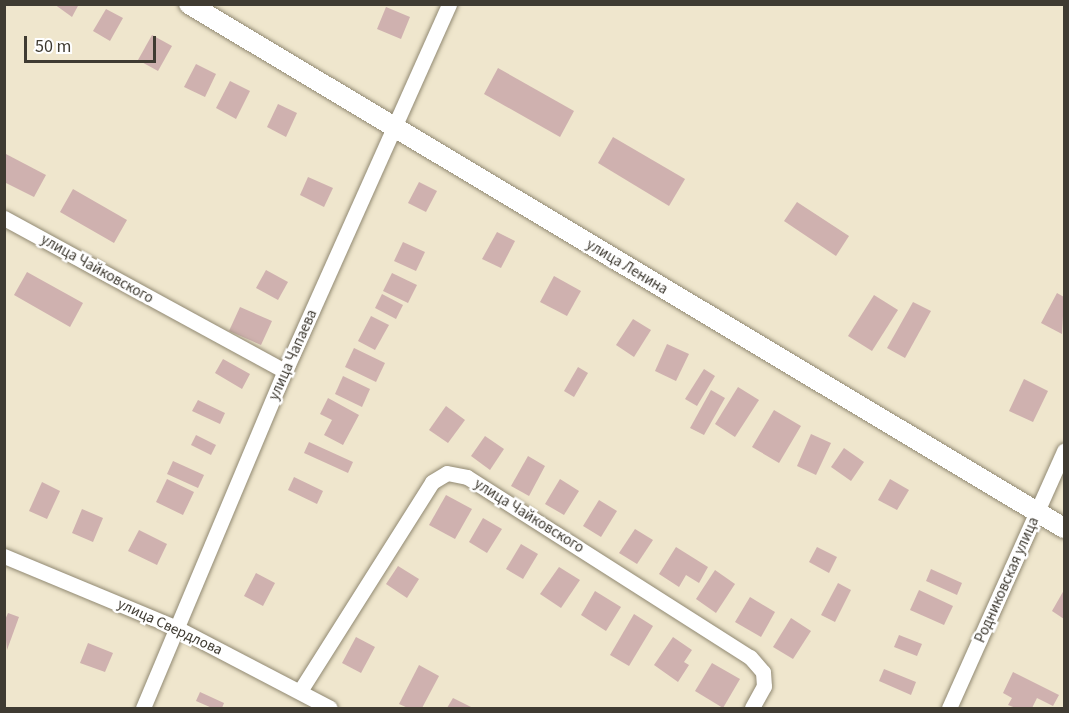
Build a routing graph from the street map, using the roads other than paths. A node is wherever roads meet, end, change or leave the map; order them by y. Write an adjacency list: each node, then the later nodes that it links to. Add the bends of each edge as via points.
1 (189, 4): 3 (street, улица Ленина)
2 (449, 4): 3 (street, улица Чапаева)
3 (395, 128): 5 (street, улица Чапаева); 7 (street, улица Ленина)
4 (4, 218): 5 (street, улица Чайковского)
5 (285, 371): 10 (street, улица Чапаева)
6 (1065, 451): 7 (street, Родниковская улица)
7 (1037, 511): 8 (street, улица Ленина); 15 (street, Родниковская улица)
8 (1065, 528)
9 (4, 556): 10 (street, улица Свердлова)
10 (178, 629): 11 (street, улица Свердлова); 12 (street, улица Чапаева)
11 (300, 691): 13 (street, улица Свердлова); 14 (street, улица Чайковского, via 432,482 447,473 467,477 750,657 763,672 764,686)
12 (143, 708)
13 (330, 708)
14 (752, 708)
15 (949, 708)

